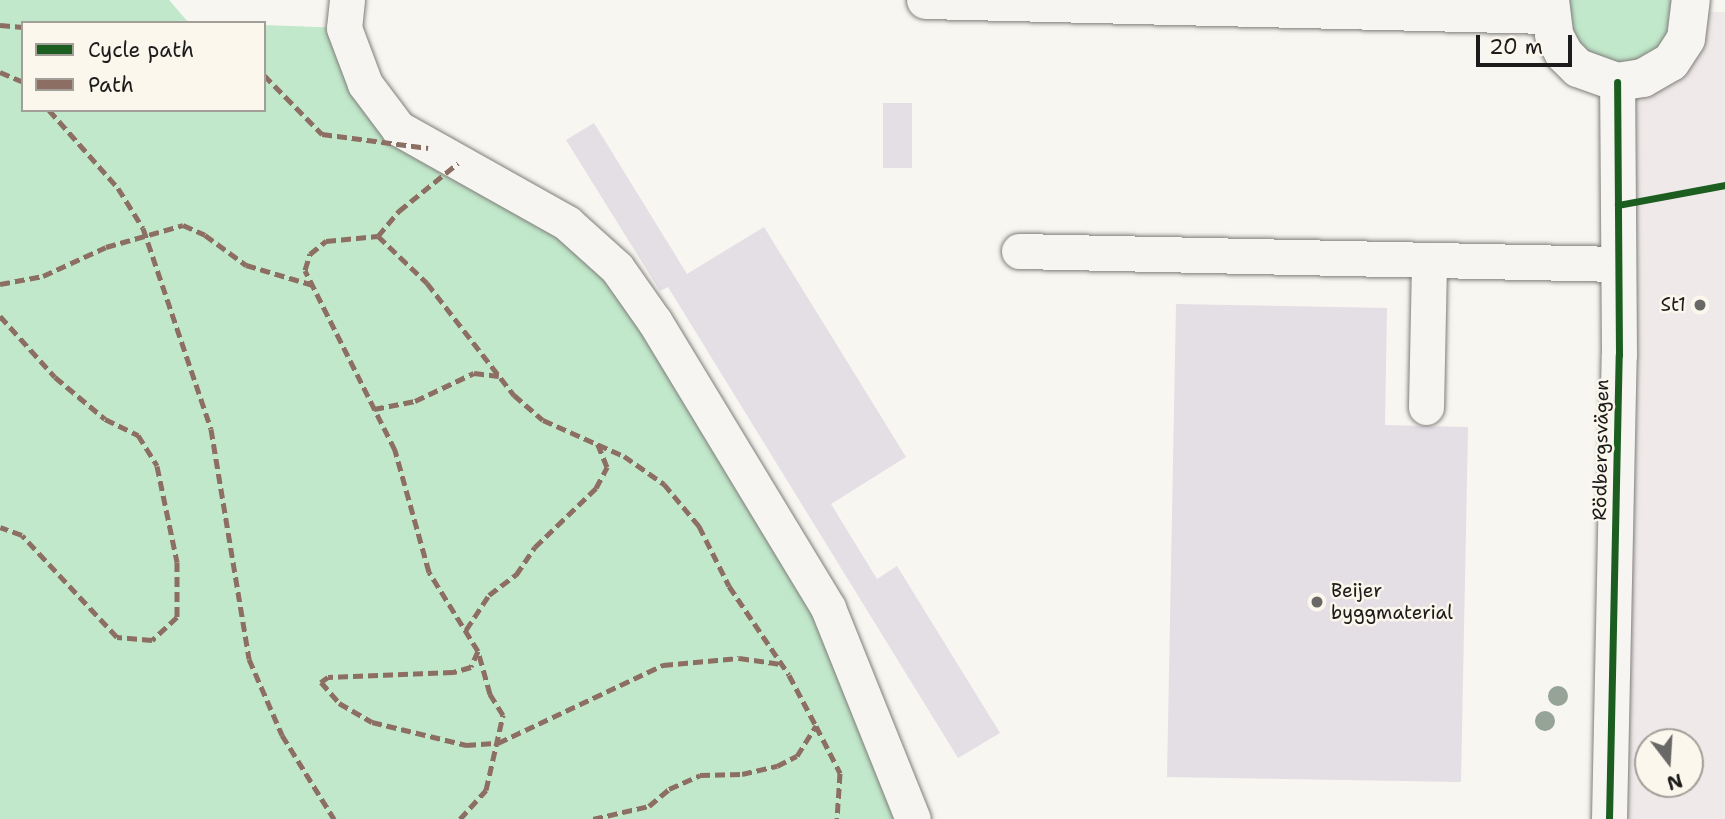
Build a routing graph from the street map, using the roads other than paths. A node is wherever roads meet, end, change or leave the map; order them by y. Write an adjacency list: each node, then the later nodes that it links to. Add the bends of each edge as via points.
1 (346, 0): 10 (street, via 344,28 365,84 398,128 567,223 617,268 655,321 828,608)
2 (926, 0): 3 (main road)
3 (1550, 8): 5 (main road, via 1554,35 1571,61 1597,77)
4 (1703, 8): 5 (main road, via 1671,62 1643,78)
5 (1617, 82): 8 (street, Rödbergsvägen)
6 (1018, 251): 7 (street)
7 (1429, 260): 8 (street); 9 (street)
8 (1618, 264): 11 (street, Rödbergsvägen)
9 (1426, 407)
10 (913, 819)
11 (1609, 819)

